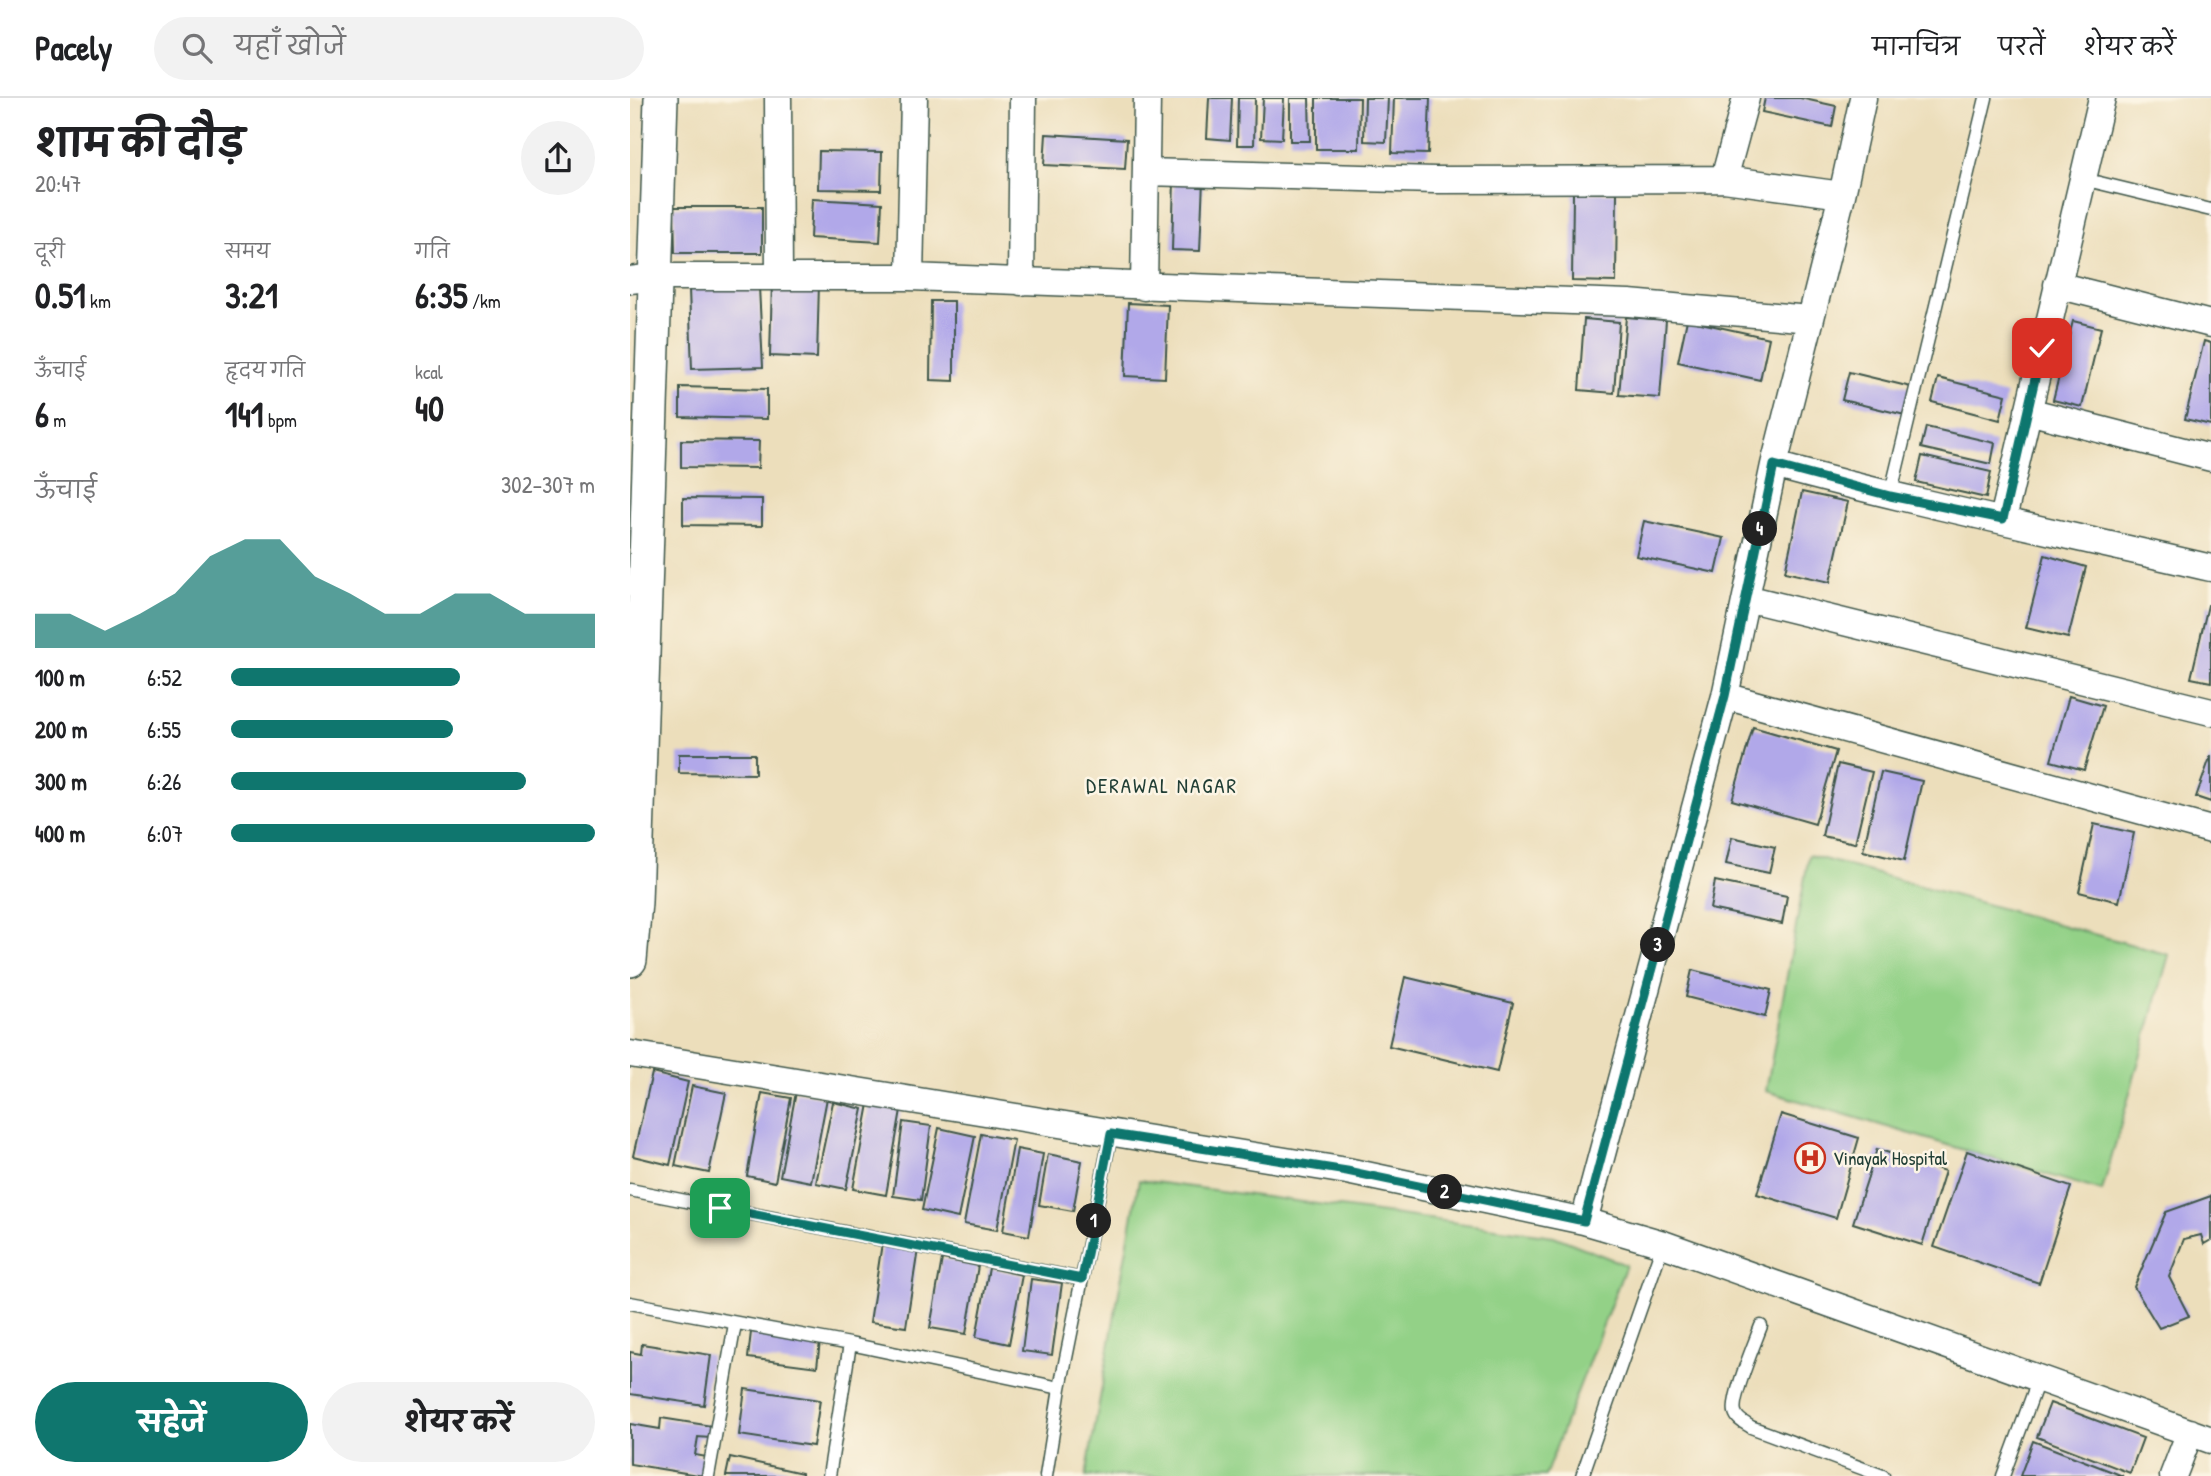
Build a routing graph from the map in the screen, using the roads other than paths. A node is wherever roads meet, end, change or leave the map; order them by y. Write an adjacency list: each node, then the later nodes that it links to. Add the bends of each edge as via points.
1 (661, 98): 17 (street)
2 (778, 98): 15 (street)
3 (914, 98): 16 (street)
4 (1023, 98): 18 (street)
5 (1147, 98): 10 (street)
6 (1746, 98): 11 (street)
7 (1863, 98): 13 (street)
8 (1986, 98): 26 (lane)
9 (2102, 98): 12 (street)
10 (1146, 172): 11 (street, via 1435,180); 20 (street)
11 (1724, 179): 13 (street)
12 (2083, 179): 14 (lane); 19 (street)
13 (1842, 195): 21 (street)
14 (2211, 210)
15 (779, 277): 16 (street); 17 (street)
16 (910, 277): 18 (street)
17 (642, 278): 32 (street)
18 (1021, 282): 20 (street)
19 (2057, 285): 22 (street); 23 (street)
20 (1144, 287): 21 (street, via 1629,303)
21 (1810, 319): 25 (street)
22 (2211, 324)
23 (2028, 411): 24 (street); 27 (street)
24 (2211, 458)
25 (1774, 465): 26 (street); 29 (street)
26 (1890, 496): 27 (street)
27 (2003, 519): 28 (street)
28 (2211, 568)
29 (1746, 598): 30 (street); 31 (street)
30 (1725, 696): 33 (street); 38 (street)
31 (2211, 712)
32 (634, 779): 34 (street, via 635,901)
33 (2211, 830)
34 (630, 960)
35 (630, 1054): 36 (street)
36 (1111, 1134): 38 (street, via 1347,1171); 40 (lane)
37 (630, 1190): 40 (lane)
38 (1584, 1221): 39 (street)
39 (1663, 1244): 45 (street); 51 (lane)
40 (1082, 1279): 46 (lane)
41 (630, 1303): 42 (lane)
42 (735, 1324): 44 (lane); 48 (lane)
43 (1761, 1326): 52 (lane, via 1736,1396 1734,1411 1740,1420)
44 (850, 1344): 46 (lane); 49 (lane)
45 (2040, 1377): 47 (street); 53 (lane)
46 (1060, 1388): 50 (lane)
47 (2200, 1436): 54 (street)
48 (708, 1476)
49 (829, 1476)
50 (1046, 1476)
51 (1582, 1476)
52 (1883, 1476)
53 (2003, 1476)
54 (2173, 1476)

